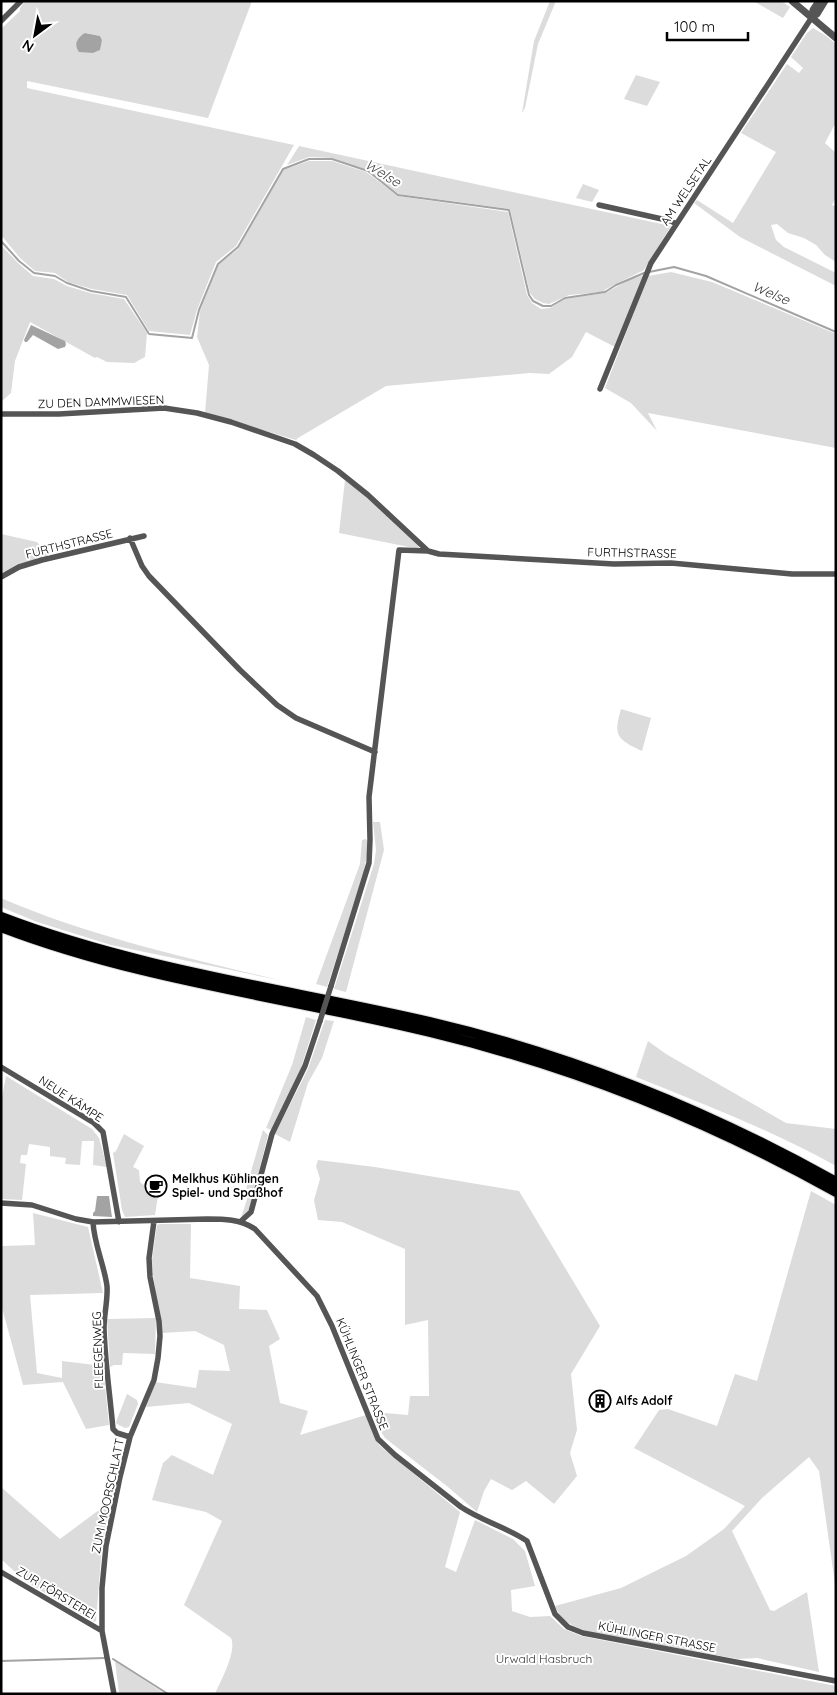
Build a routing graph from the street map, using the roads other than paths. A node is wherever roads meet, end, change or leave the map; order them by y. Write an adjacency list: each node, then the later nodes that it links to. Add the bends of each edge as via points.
1 (21, 1): 6 (street)
2 (792, 1): 5 (street)
3 (819, 1): 5 (street)
4 (825, 1): 5 (street)
5 (812, 17): 7 (street); 9 (street, AM WELSETAL)
6 (1, 21)
7 (836, 38)
8 (600, 205): 9 (street)
9 (676, 224): 10 (street, AM WELSETAL, via 648,270)
10 (600, 389)
11 (1, 414): 14 (street, ZU DEN DAMMWIESEN, via 164,408 231,422 295,444 314,455 368,495)
12 (144, 536): 13 (street, FURTHSTRASSE)
13 (130, 538): 16 (street, FURTHSTRASSE, via 27,565); 17 (street, via 149,576 277,705 296,718)
14 (428, 551): 15 (street, FURTHSTRASSE, via 614,564 671,563 792,574); 17 (street, FURTHSTRASSE, via 400,550)
15 (836, 574)
16 (1, 577)
17 (375, 752): 24 (street, bridge, via 369,797 369,863 305,1066 272,1134)
18 (1, 917): 21 (highway, via 122,956 432,1023 537,1052 683,1107 745,1134)
19 (1, 927): 22 (highway, via 102,960 429,1032 535,1061 644,1100 713,1130)
20 (1, 1067): 27 (street, NEUE KÄMPE, via 94,1123 103,1132)
21 (836, 1182)
22 (836, 1192)
23 (1, 1203): 26 (street, KÜHLINGER STRASSE, via 32,1205)
24 (251, 1212): 28 (street); 29 (street)
25 (154, 1221): 27 (street, KÜHLINGER STRASSE); 28 (street, KÜHLINGER STRASSE, via 207,1218); 30 (street, ZUM MOORSCHLATT, via 148,1258 159,1321 158,1358 154,1380)
26 (93, 1222): 27 (street, KÜHLINGER STRASSE); 30 (street, FLEEGENWEG, via 107,1288 104,1325 113,1429)
27 (119, 1222)
28 (240, 1222): 29 (street, KÜHLINGER STRASSE)
29 (252, 1227): 33 (street, KÜHLINGER STRASSE, via 317,1296 378,1439 461,1507 527,1541 555,1614 568,1627 583,1633)
30 (130, 1437): 32 (street, ZUM MOORSCHLATT, via 106,1546)
31 (1, 1572): 32 (street, ZUR FÖRSTEREI)
32 (102, 1631): 34 (street, ZUM MOORSCHLATT)
33 (836, 1682)
34 (114, 1694)

